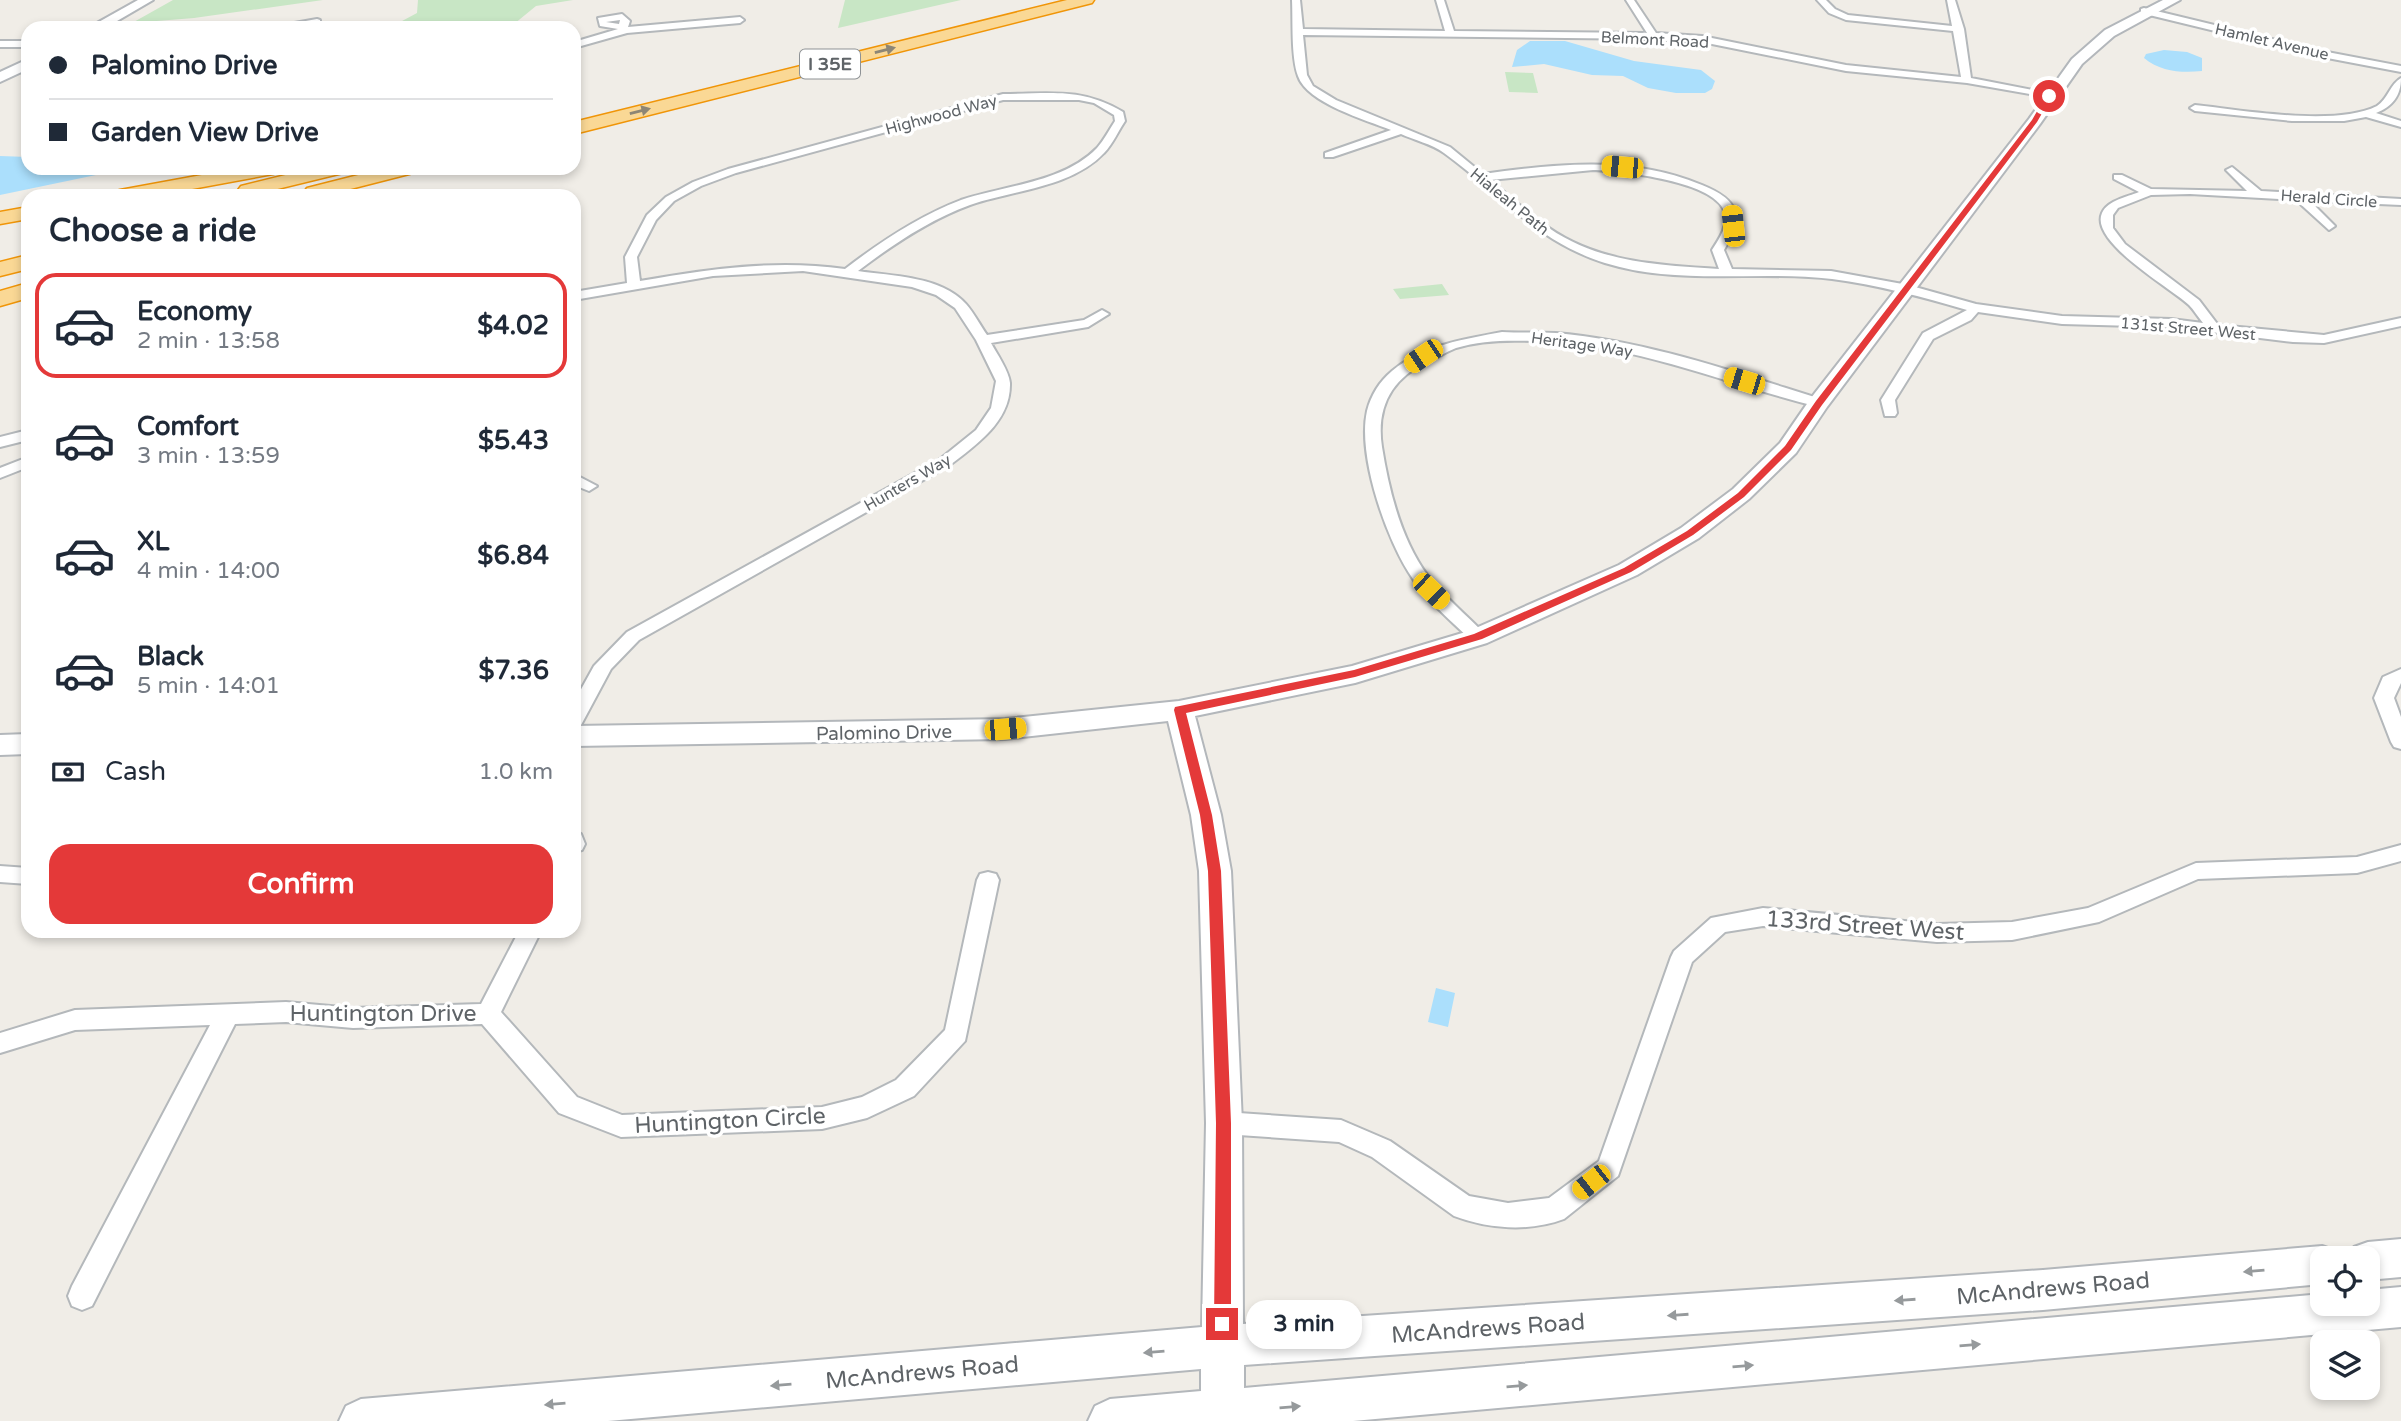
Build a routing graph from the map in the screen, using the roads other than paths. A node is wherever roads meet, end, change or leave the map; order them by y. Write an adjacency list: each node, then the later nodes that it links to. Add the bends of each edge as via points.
1 (147, 0): 12 (street)
2 (1030, 0): 26 (highway, I 35E)
3 (1086, 0): 30 (highway, I 35E, one-way to 3)
4 (1296, 0): 14 (street)
5 (1440, 0): 15 (street)
6 (1630, 0): 16 (street)
7 (1821, 0): 13 (street, via 1846,18)
8 (1951, 0): 13 (street)
9 (2174, 0): 10 (street, Palomino Drive)
10 (2144, 11): 21 (street, Hamlet Avenue); 25 (street, Palomino Drive, via 2094,42)
11 (740, 20): 17 (street, via 623,29)
12 (108, 21)
13 (1959, 29): 23 (street)
14 (1297, 32): 15 (street, Belmont Road); 31 (street, Hialeah Path, via 1301,75 1309,88)
15 (1450, 34): 16 (street, Belmont Road)
16 (1653, 36): 23 (street, Belmont Road, via 1702,39 1846,68)
17 (581, 42)
18 (0, 44): 19 (street)
19 (21, 44)
20 (21, 67): 22 (street)
21 (2401, 69)
22 (0, 79)
23 (1967, 80): 25 (street, Belmont Road)
24 (2401, 81): 28 (street, via 2384,106)
25 (2049, 96): 59 (street, Palomino Drive)
26 (581, 108)
27 (2195, 108): 28 (street, via 2312,118)
28 (2367, 114): 29 (street)
29 (2401, 124)
30 (581, 126)
31 (1402, 130): 32 (street); 39 (street, Hialeah Path, via 1446,149)
32 (1329, 155)
33 (2232, 170): 46 (street, Herald Circle)
34 (235, 175): 41 (highway)
35 (311, 175): 42 (highway)
36 (382, 175): 43 (highway)
37 (403, 175): 44 (highway)
38 (2118, 177): 45 (street)
39 (1481, 178): 57 (street, Hialeah Path, via 1545,232 1579,250 1649,268); 57 (street, via 1597,165 1642,169 1684,180 1715,195 1731,212 1733,226 1718,250)
40 (2386, 187): 48 (street)
41 (158, 189)
42 (252, 189)
43 (325, 189)
44 (354, 189)
45 (2148, 192): 46 (street, Herald Circle); 66 (street, Herald Circle, via 2115,206 2107,215 2107,228 2121,247 2194,303)
46 (2256, 193): 47 (street, Herald Circle)
47 (2299, 196): 48 (street, Herald Circle); 51 (street)
48 (2401, 202)
49 (21, 214): 50 (highway)
50 (0, 218)
51 (2329, 226)
52 (21, 245): 53 (highway)
53 (0, 250)
54 (21, 264): 55 (highway)
55 (0, 269)
56 (848, 273): 58 (street, Hunters Way, via 803,267 754,268); 58 (street, Highwood Way, via 881,247 949,209 1068,172 1088,161 1101,151 1120,121 1119,114 1079,97 1003,97 732,171 697,184 651,218 631,257); 67 (street, Hunters Way, via 941,292 960,305)
57 (1727, 273): 59 (street, Hialeah Path, via 1831,275)
58 (634, 286): 61 (street, Hunters Way)
59 (1908, 289): 63 (street, 131st Street West); 68 (street, Palomino Drive)
60 (21, 292): 62 (highway)
61 (581, 295)
62 (0, 299)
63 (1975, 308): 66 (street, 131st Street West, via 2062,320); 69 (street, via 1928,336 1888,400)
64 (1102, 314): 67 (street, via 1088,323)
65 (2401, 322): 66 (street, 131st Street West, via 2324,339)
66 (2212, 327)
67 (983, 340): 76 (street, Hunters Way, via 1003,382 998,408 982,433 945,462 633,636 603,666)
68 (1819, 403): 74 (street, Palomino Drive, via 1788,448 1741,495 1690,533 1628,570); 74 (street, Heritage Way, via 1647,353 1569,338 1525,335 1453,344 1399,372 1382,390 1373,411 1372,435 1383,499 1405,554 1431,591)
69 (1890, 414)
70 (21, 437): 71 (street)
71 (0, 442)
72 (21, 465): 73 (street)
73 (0, 473)
74 (1478, 637): 77 (street, Palomino Drive, via 1355,674)
75 (2401, 675): 79 (street, via 2390,681 2384,698)
76 (581, 707)
77 (1179, 710): 78 (street, Palomino Drive, via 1005,729); 90 (street, via 1215,871)
78 (581, 736)
79 (2401, 742)
80 (21, 744): 81 (street)
81 (0, 745)
82 (2401, 853): 90 (street, 133rd Street West, via 2357,865 2196,871 2091,916 2012,931 1937,933 1763,917 1719,924 1682,957 1609,1168 1555,1210 1508,1216 1464,1206 1381,1149 1341,1131)
83 (0, 874): 84 (street)
84 (21, 876)
85 (988, 880): 88 (street, Huntington Circle, via 956,1034 905,1088 867,1107 822,1118 621,1126 568,1105)
86 (526, 938): 88 (street, Huntington Drive)
87 (229, 1014): 88 (street, Huntington Drive, via 286,1012 353,1018); 89 (street, Huntington Drive, via 75,1020); 94 (street)
88 (488, 1014)
89 (0, 1042)
90 (1224, 1123): 96 (street)
91 (2401, 1258): 92 (street)
92 (2380, 1260)
93 (2310, 1266): 96 (street, McAndrews Road, one-way to 96, via 2043,1290)
94 (82, 1296)
95 (2401, 1307): 97 (street, one-way to 95)
96 (1222, 1346): 97 (street); 98 (street, McAndrews Road, one-way to 98)
97 (1222, 1417): 99 (street)
98 (361, 1421)
99 (1110, 1421)

